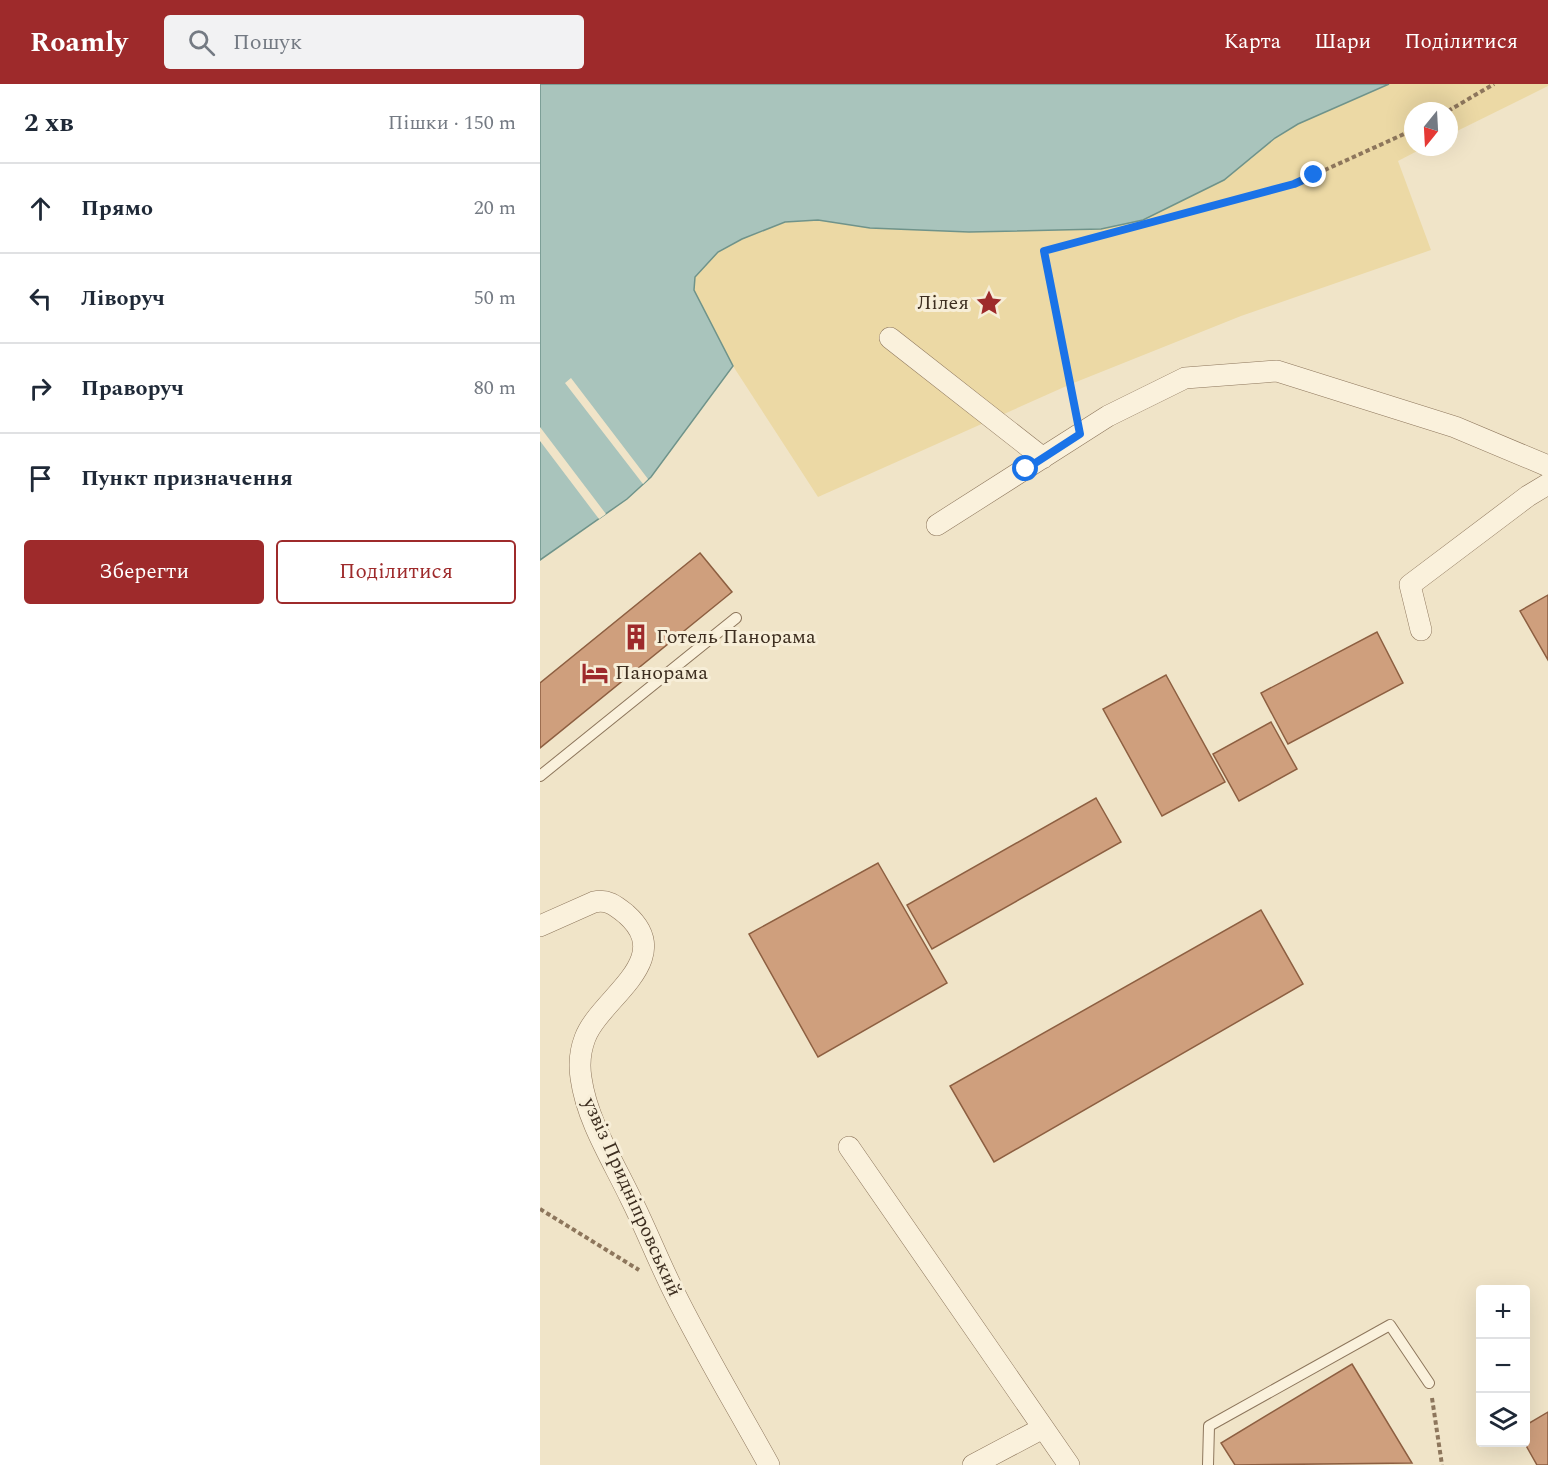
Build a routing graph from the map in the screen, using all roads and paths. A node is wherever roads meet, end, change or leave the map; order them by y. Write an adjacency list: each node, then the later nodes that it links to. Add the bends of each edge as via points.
1 (1494, 84): 2 (path)
2 (1458, 105)
3 (1404, 133): 5 (path, via 1294,184 1044,251)
4 (890, 338): 6 (street)
5 (1080, 434): 6 (street); 7 (street, via 1185,378 1277,371 1455,427)
6 (1043, 458): 9 (street)
7 (1548, 466)
8 (1548, 484): 11 (street, via 1410,585)
9 (937, 525)
10 (736, 618): 12 (lane)
11 (1421, 630)
12 (540, 776)
13 (540, 926): 16 (street, узвіз Придніпровський, via 603,900 627,915 640,931 642,958 627,985 585,1037 581,1078 587,1109)
14 (849, 1148): 18 (street)
15 (540, 1209): 16 (path)
16 (673, 1291): 19 (street, узвіз Придніпровський)
17 (1429, 1383): 22 (lane, via 1390,1325 1209,1426); 23 (path)
18 (1043, 1428): 20 (street); 21 (street)
19 (769, 1465)
20 (973, 1465)
21 (1070, 1465)
22 (1208, 1465)
23 (1442, 1465)

